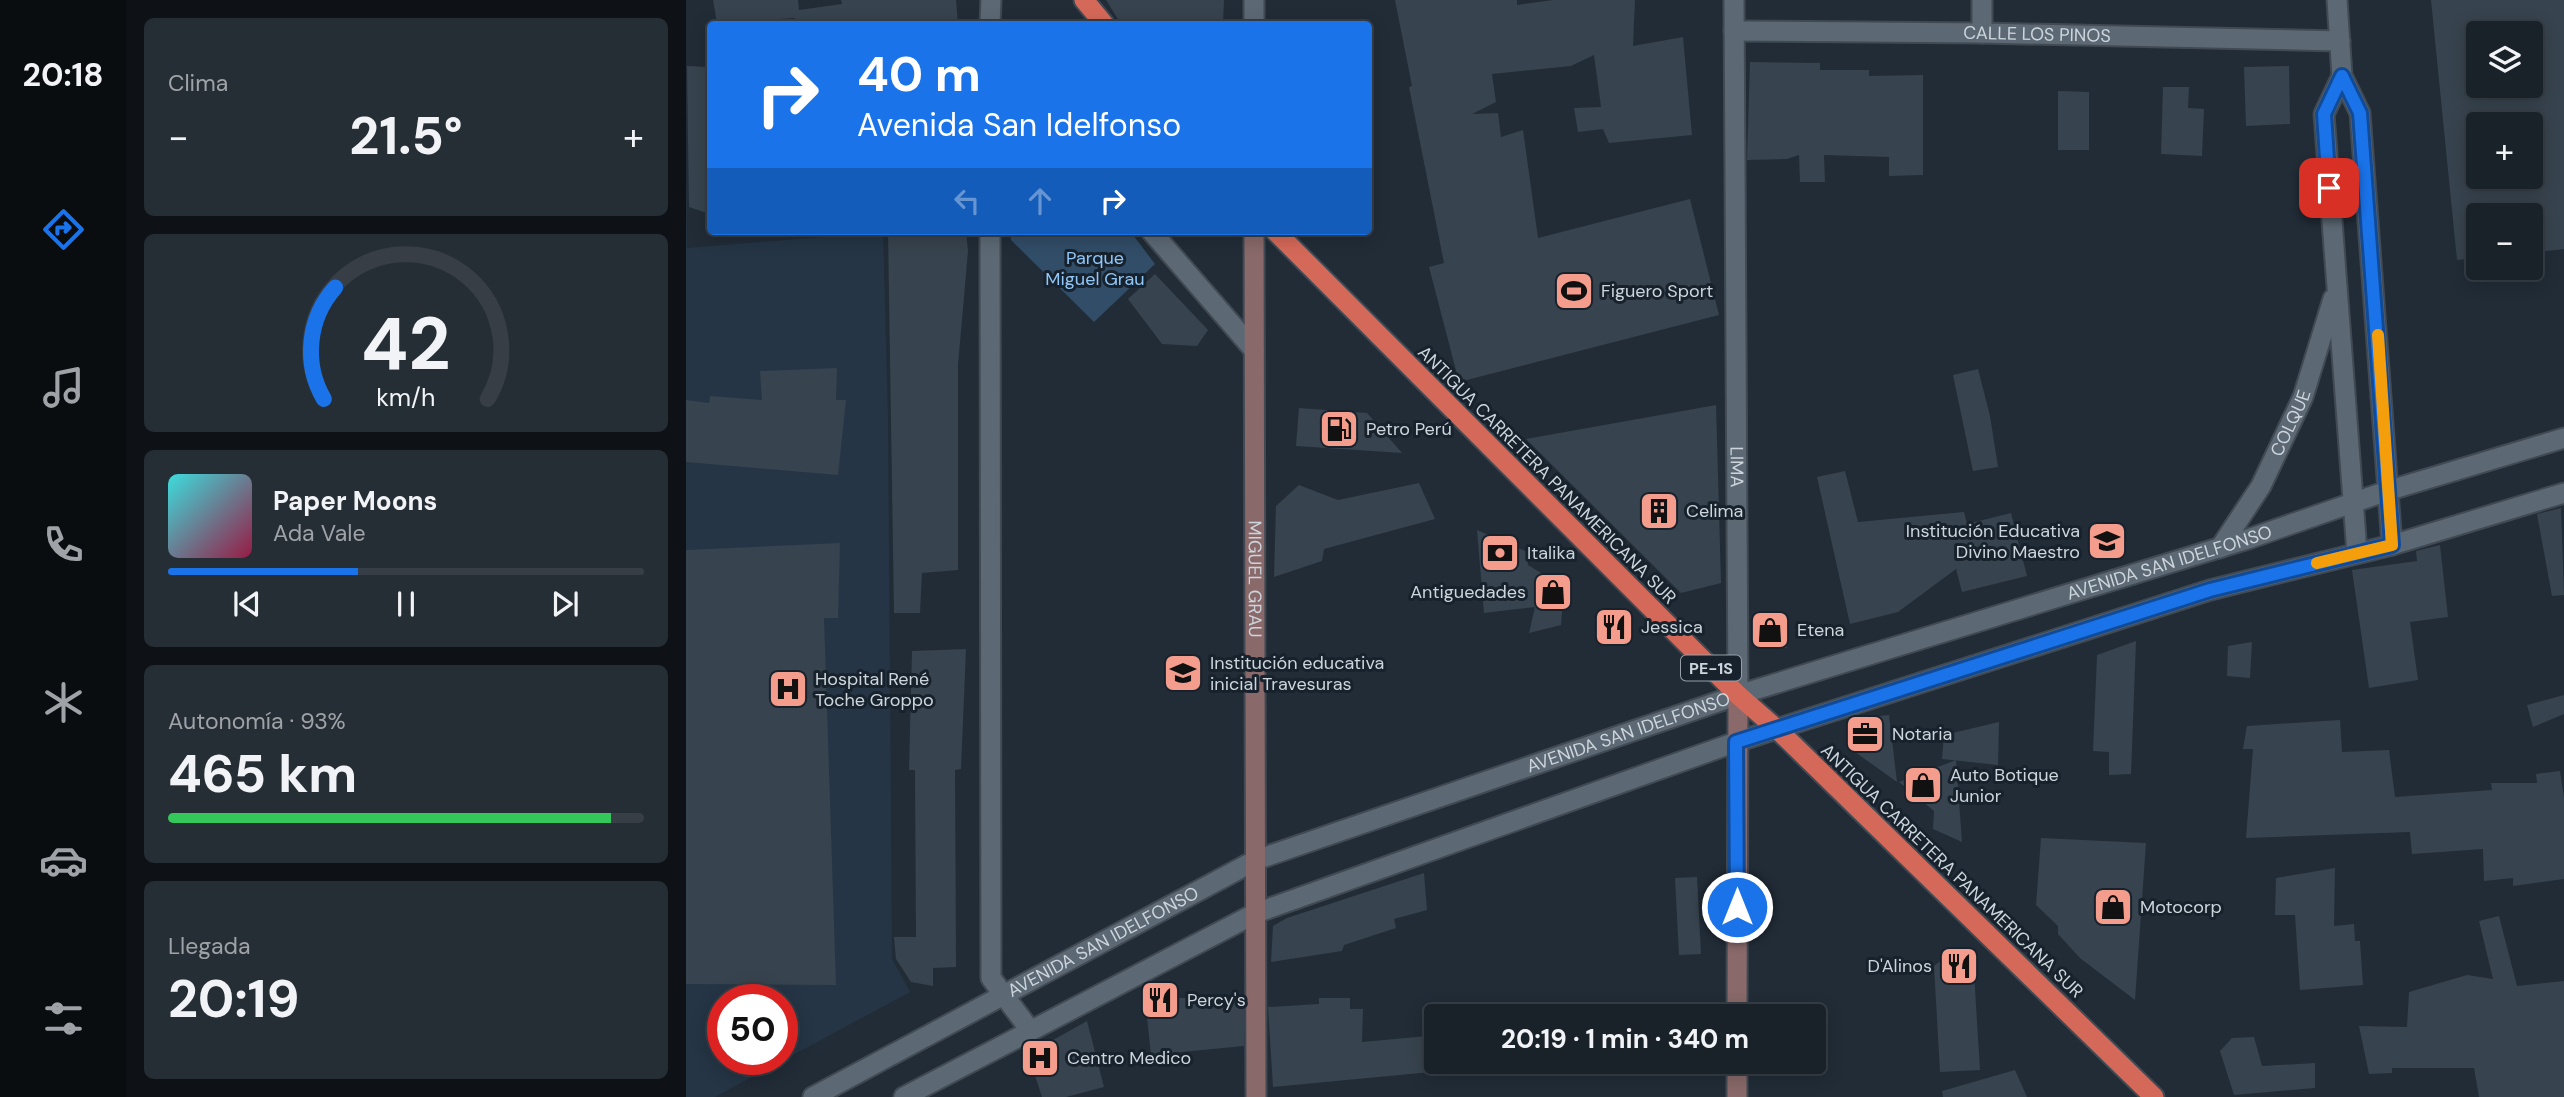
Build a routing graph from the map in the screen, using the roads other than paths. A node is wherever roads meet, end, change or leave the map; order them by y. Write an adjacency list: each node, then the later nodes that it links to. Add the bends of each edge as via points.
1 (991, 0): 7 (street)
2 (1084, 0): 8 (highway)
3 (1254, 0): 9 (street)
4 (1734, 0): 10 (street, LIMA)
5 (1982, 0): 11 (street)
6 (2337, 0): 12 (street, COLQUE)
7 (990, 21)
8 (1102, 21)
9 (1254, 21)
10 (1734, 31): 11 (street, CALLE LOS PINOS); 27 (street, LIMA)
11 (1982, 33): 12 (street, CALLE LOS PINOS)
12 (2340, 41): 13 (street, COLQUE)
13 (2342, 76): 18 (street, COLQUE, via 2324,114); 21 (street, COLQUE, via 2360,113)
14 (990, 235): 32 (street, via 991,978)
15 (1154, 235): 19 (street)
16 (1254, 235): 19 (main road, MIGUEL GRAU)
17 (1279, 235): 27 (highway, ANTIGUA CARRETERA PANAMERICANA SUR / PE-1S)
18 (2336, 288): 23 (street, COLQUE); 25 (street, COLQUE, via 2304,397 2261,486)
19 (1254, 350): 30 (main road, MIGUEL GRAU)
20 (2564, 438): 21 (street, AVENIDA SAN IDELFONSO)
21 (2387, 491): 23 (street, AVENIDA SAN IDELFONSO); 24 (street, COLQUE)
22 (2564, 493): 24 (street)
23 (2352, 504): 25 (street, AVENIDA SAN IDELFONSO); 26 (street, COLQUE)
24 (2392, 545): 26 (street)
25 (2220, 548): 27 (street, AVENIDA SAN IDELFONSO)
26 (2357, 553): 28 (street, via 2210,590)
27 (1738, 695): 28 (highway, ANTIGUA CARRETERA PANAMERICANA SUR / PE-1S); 29 (main road, LIMA); 30 (street, AVENIDA SAN IDELFONSO)
28 (1778, 730): 29 (street); 40 (highway, ANTIGUA CARRETERA PANAMERICANA SUR / PE-1S)
29 (1736, 742): 31 (street); 33 (main road, LIMA)
30 (1256, 860): 31 (main road, MIGUEL GRAU); 32 (street, AVENIDA SAN IDELFONSO)
31 (1256, 913): 34 (street); 38 (main road, MIGUEL GRAU)
32 (1005, 997): 34 (street); 36 (street, AVENIDA SAN IDELFONSO)
33 (1737, 1004)
34 (1030, 1030): 37 (street)
35 (1737, 1074): 39 (main road)
36 (813, 1097)
37 (904, 1097)
38 (1256, 1097)
39 (1737, 1097)
40 (2154, 1097)

